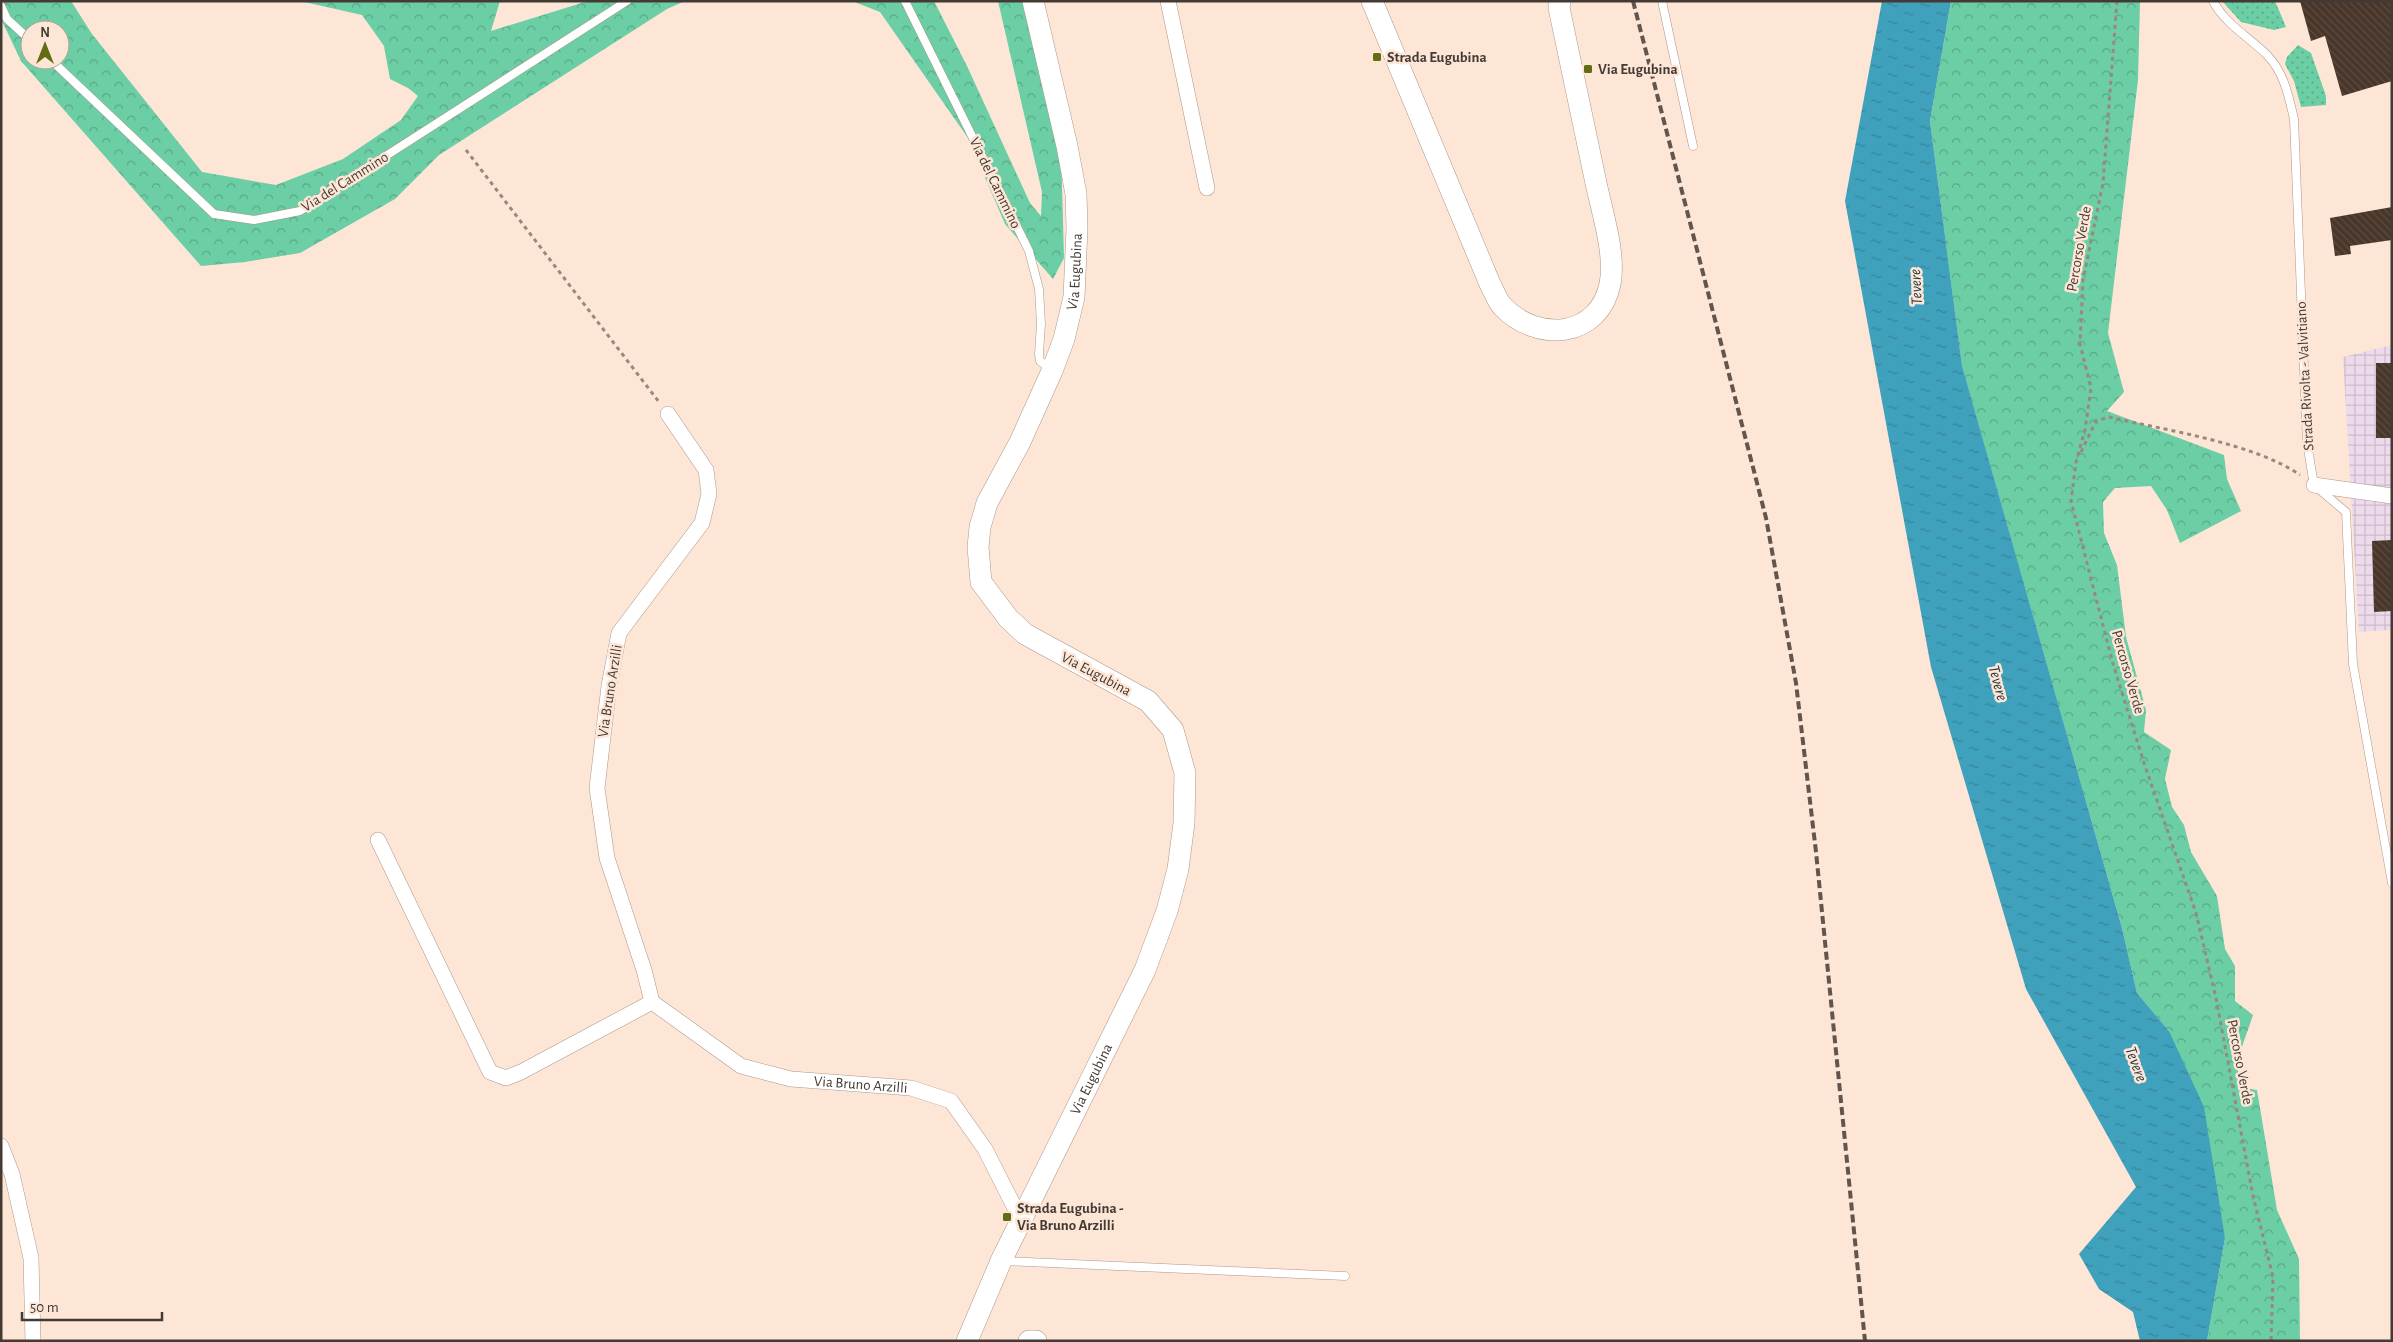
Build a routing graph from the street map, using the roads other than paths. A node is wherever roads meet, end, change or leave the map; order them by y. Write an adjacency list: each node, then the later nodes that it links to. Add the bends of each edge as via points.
1 (627, 1): 11 (lane, Via del Cammino, via 300,211 254,220 214,214)
2 (905, 1): 14 (lane, Via del Cammino, via 1029,251 1039,289 1040,361)
3 (1033, 1): 14 (street, Via Eugubina, via 1076,194 1074,297)
4 (1168, 1): 13 (street)
5 (1372, 1): 6 (street, via 1490,284 1502,306 1528,325 1545,331 1572,327 1586,321 1599,311 1610,282 1608,242)
6 (1560, 1)
7 (1662, 1): 12 (lane)
8 (2213, 1): 16 (lane, Strada Rivolta - Valvitiano, via 2239,33 2268,56 2286,86 2294,119 2306,443)
9 (1, 6): 10 (lane, via 7,19)
10 (20, 31)
11 (62, 70)
12 (1692, 146)
13 (1208, 188)
14 (1052, 371): 22 (street, Via Eugubina, via 1020,442 987,503 978,547 982,582 1008,618 1025,634 1148,702 1162,716 1173,730 1185,773 1184,823 1178,869 1167,911 1145,970)
15 (668, 414): 20 (street, Via Bruno Arzilli, via 706,470 710,494 702,523 619,633 608,686 597,788 607,858)
16 (2314, 485): 17 (street); 19 (lane, via 2346,512 2352,664)
17 (2392, 496)
18 (378, 840): 20 (street, via 490,1072 506,1078 521,1072)
19 (2392, 882)
20 (652, 1002): 22 (street, Via Bruno Arzilli, via 741,1066 791,1079 911,1088 951,1102 985,1149)
21 (1, 1146): 25 (street, via 12,1174 32,1258)
22 (1021, 1220): 23 (street, Via Eugubina)
23 (1001, 1261): 24 (lane); 26 (street, Via Eugubina)
24 (1345, 1276)
25 (33, 1341)
26 (967, 1341)
27 (1030, 1341): 28 (street)
28 (1036, 1341)

